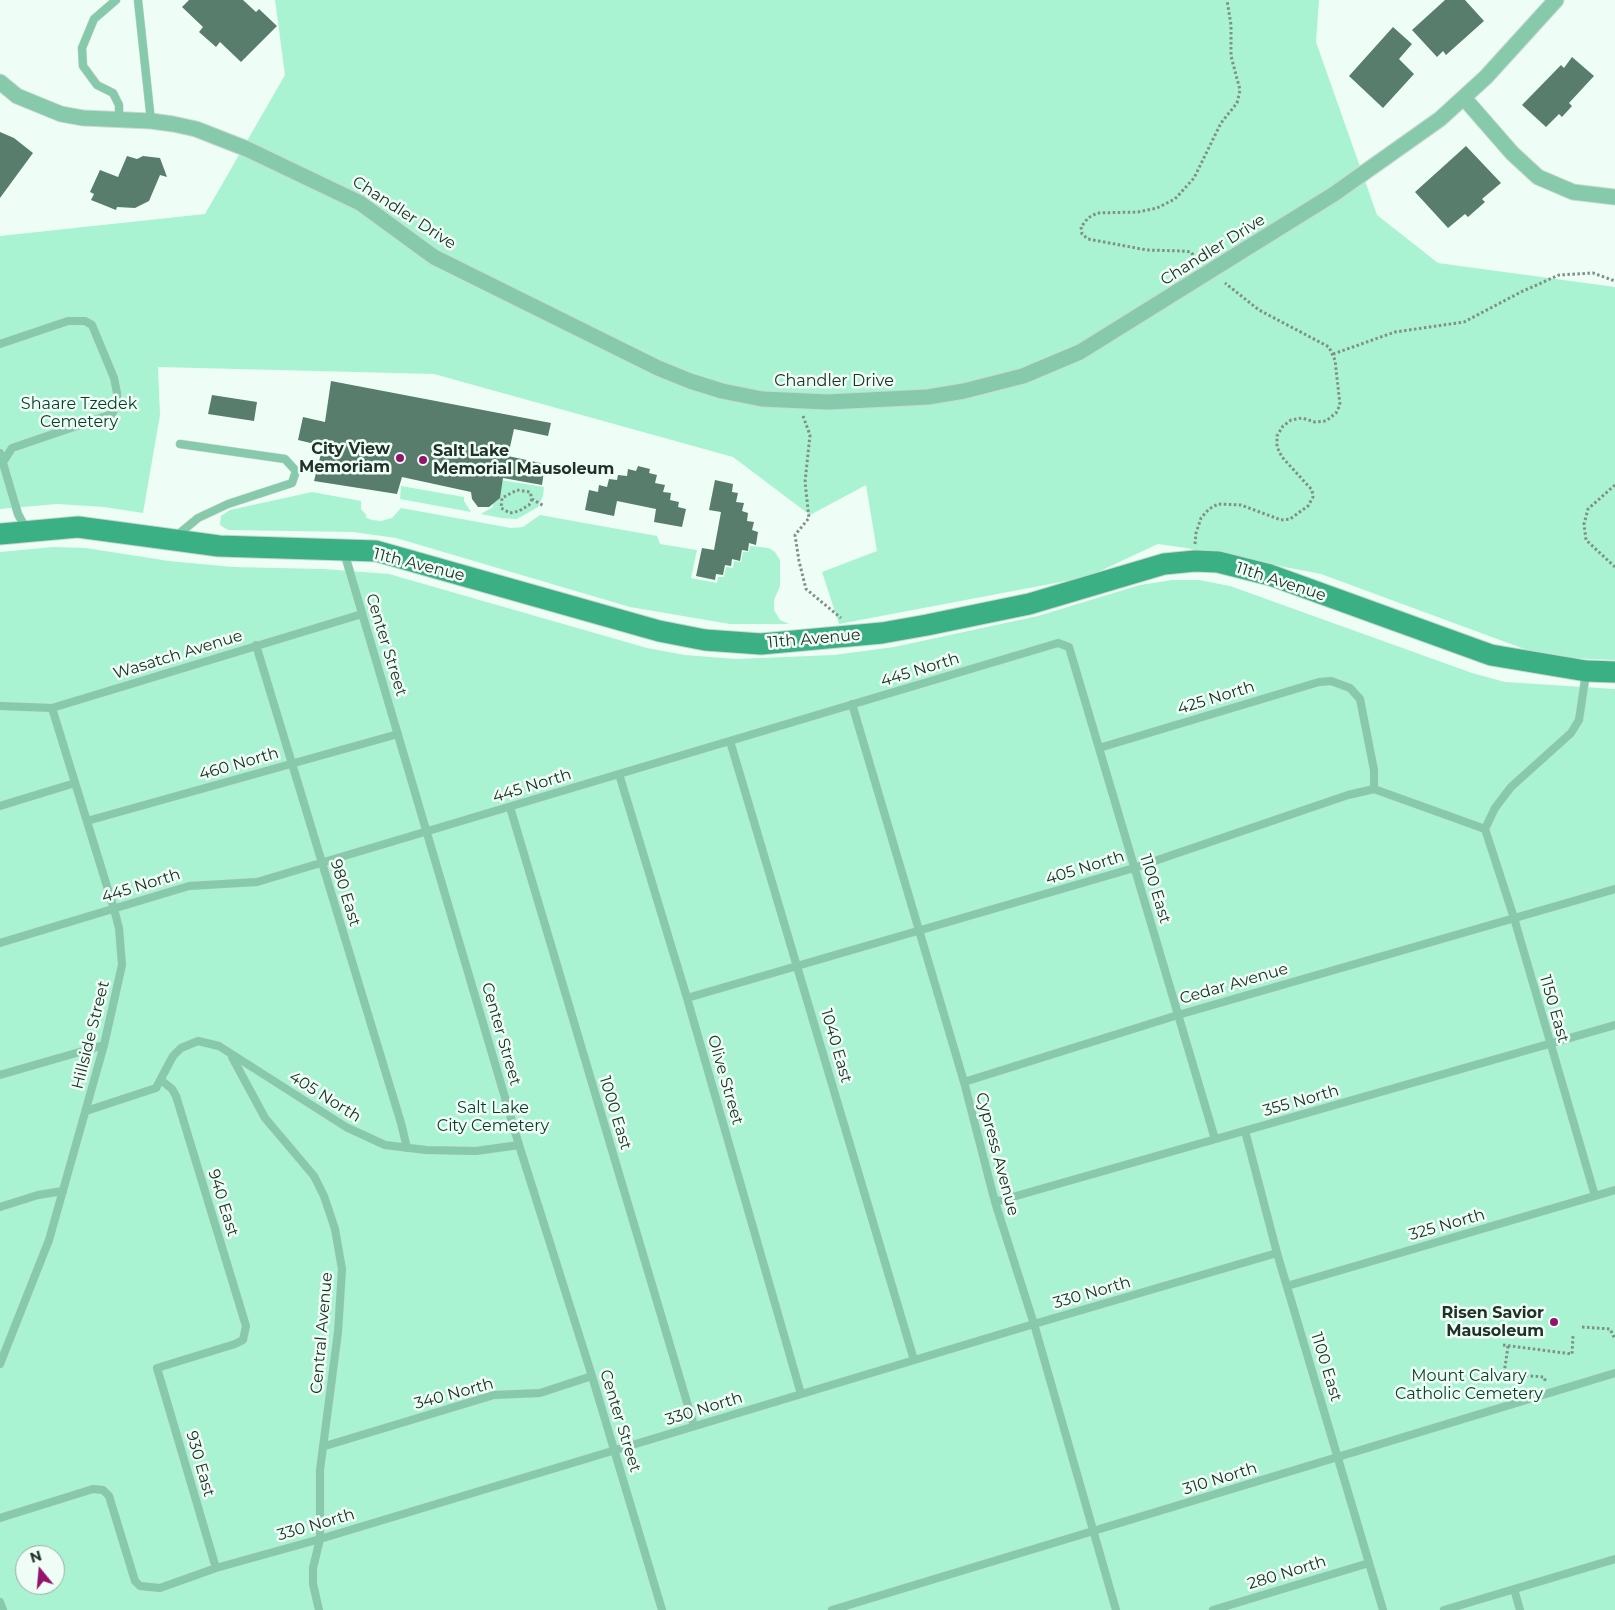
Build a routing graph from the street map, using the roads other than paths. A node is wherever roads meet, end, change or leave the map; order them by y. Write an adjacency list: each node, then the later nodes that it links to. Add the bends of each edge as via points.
1 (116, 0): 6 (lane, via 94,19 82,48 83,66 97,85 113,93 120,105)
2 (138, 0): 7 (lane)
3 (1556, 0): 5 (street, Chandler Drive)
4 (0, 82): 6 (street, Chandler Drive, via 17,96 61,114)
5 (1464, 98): 7 (street, Chandler Drive, via 1334,194 1112,334 1051,366 992,384 928,397 797,402 722,391 658,368 434,256 360,203 335,190 196,130); 8 (street, via 1512,153 1538,177 1573,192)
6 (119, 118): 7 (street, Chandler Drive)
7 (150, 120)
8 (1615, 197)
9 (0, 344): 12 (lane, via 68,320 85,322 92,326 117,393 117,405 112,414 12,448)
10 (180, 444): 15 (lane, via 285,459 296,471 292,483 228,504 198,518)
11 (0, 453): 12 (lane)
12 (3, 462): 13 (lane, via 18,514)
13 (27, 530): 14 (street, 11th Avenue); 15 (street, 11th Avenue, via 78,527)
14 (0, 534)
15 (172, 540): 16 (street, 11th Avenue, via 219,546)
16 (343, 550): 17 (lane, Center Street); 20 (street, 11th Avenue, via 376,551 659,631 705,640 761,644 927,626 1029,604 1164,564 1195,561 1232,565 1270,575 1491,655)
17 (362, 614): 18 (lane, Wasatch Avenue); 25 (lane, Center Street)
18 (256, 645): 24 (lane, Wasatch Avenue); 28 (lane, 980 East)
19 (1069, 647): 22 (lane, 445 North, via 1058,643); 27 (lane, 1100 East)
20 (1586, 671): 21 (street, 11th Avenue); 35 (lane, via 1579,720 1571,733 1512,787 1495,808)
21 (1615, 672)
22 (852, 704): 26 (lane, 445 North); 42 (lane, Cypress Avenue)
23 (0, 706): 24 (lane, Wasatch Avenue)
24 (52, 708): 30 (lane, Hillside Street)
25 (398, 734): 28 (lane, 460 North); 36 (lane, Center Street)
26 (730, 741): 29 (lane, 445 North); 44 (lane, 1040 East)
27 (1099, 748): 31 (lane, 425 North, via 1319,682 1332,681 1350,688 1360,699 1374,770); 38 (lane, 1100 East)
28 (292, 763): 34 (lane, 460 North); 37 (lane, 980 East)
29 (619, 774): 33 (lane, 445 North); 45 (lane, Olive Street)
30 (75, 783): 32 (lane); 34 (lane, Hillside Street)
31 (1374, 789): 35 (lane); 38 (lane, 405 North)
32 (0, 806)
33 (510, 807): 36 (lane, 445 North); 73 (lane, 1000 East)
34 (87, 821): 40 (lane, Hillside Street)
35 (1485, 829): 41 (lane, 1150 East)
36 (428, 832): 37 (lane, 445 North); 57 (lane, Center Street)
37 (321, 863): 40 (lane, 445 North, via 257,882 189,886); 58 (lane, 980 East)
38 (1134, 868): 42 (lane, 405 North); 46 (lane, 1100 East)
39 (1615, 889): 41 (lane, Cedar Avenue)
40 (114, 909): 43 (lane, 445 North); 49 (lane, Hillside Street, via 122,965)
41 (1514, 918): 46 (lane, Cedar Avenue); 48 (lane, 1150 East)
42 (918, 932): 44 (lane, 405 North); 53 (lane, Cypress Avenue)
43 (0, 943)
44 (798, 966): 45 (lane, 405 North); 67 (lane, 1040 East)
45 (687, 998): 72 (lane, Olive Street)
46 (1178, 1015): 53 (lane, Cedar Avenue); 56 (lane, 1100 East)
47 (1615, 1025): 48 (lane, 355 North)
48 (1550, 1044): 55 (lane, 355 North); 61 (lane, 1150 East)
49 (104, 1045): 51 (lane); 54 (lane, Hillside Street)
50 (232, 1057): 52 (lane, 405 North, via 219,1046 192,1042 173,1056); 58 (lane, 405 North, via 367,1139); 74 (lane, Central Avenue, via 265,1118 314,1176 335,1229 342,1269)
51 (0, 1075)
52 (161, 1080): 54 (lane, via 156,1088 145,1093); 69 (lane, 940 East, via 172,1089 179,1106 246,1326 243,1340)
53 (964, 1082): 62 (lane, Cypress Avenue)
54 (86, 1111): 60 (lane, Hillside Street)
55 (1245, 1131): 56 (lane, 355 North); 64 (lane, 1100 East)
56 (1215, 1139): 62 (lane, 355 North)
57 (519, 1145): 58 (lane, 405 North, via 476,1151); 71 (lane, Center Street)
58 (407, 1148)
59 (1615, 1190): 61 (lane, 325 North)
60 (63, 1191): 63 (lane); 68 (lane, Hillside Street, via 49,1240)
61 (1595, 1196): 65 (lane, 325 North)
62 (995, 1202): 66 (lane, Cypress Avenue)
63 (0, 1207)
64 (1277, 1254): 65 (lane, 1100 East); 66 (lane, 330 North)
65 (1287, 1286): 76 (lane, 1100 East)
66 (1034, 1324): 67 (lane, 330 North); 78 (lane, Cypress Avenue)
67 (914, 1360): 72 (lane, 330 North)
68 (0, 1364)
69 (157, 1368): 82 (lane, 930 East)
70 (1615, 1373): 76 (lane, 310 North)
71 (592, 1376): 74 (lane, 340 North, via 540,1393 494,1395); 75 (lane, Center Street)
72 (801, 1394): 73 (lane, 330 North)
73 (694, 1426): 75 (lane, 330 North)
74 (325, 1446): 79 (lane, Central Avenue, via 320,1470)
75 (615, 1450): 79 (lane, 330 North); 87 (lane, Center Street)
76 (1339, 1458): 78 (lane, 310 North); 81 (lane, 1100 East)
77 (0, 1518): 82 (lane, 330 North, via 93,1489 103,1490 109,1496 135,1581 140,1586 160,1588)
78 (1094, 1532): 88 (lane, 310 North); 89 (lane, Cypress Avenue)
79 (320, 1539): 82 (lane, 330 North); 86 (lane, Central Avenue, via 312,1584)
80 (1615, 1558): 83 (lane)
81 (1369, 1563): 90 (lane, 280 North); 91 (lane, 1100 East)
82 (216, 1568)
83 (1514, 1589): 92 (lane); 93 (lane)
84 (0, 1602): 85 (lane)
85 (3, 1610)
86 (319, 1610)
87 (662, 1610)
88 (832, 1610)
89 (1116, 1610)
90 (1213, 1610)
91 (1383, 1610)
92 (1444, 1610)
93 (1520, 1610)

